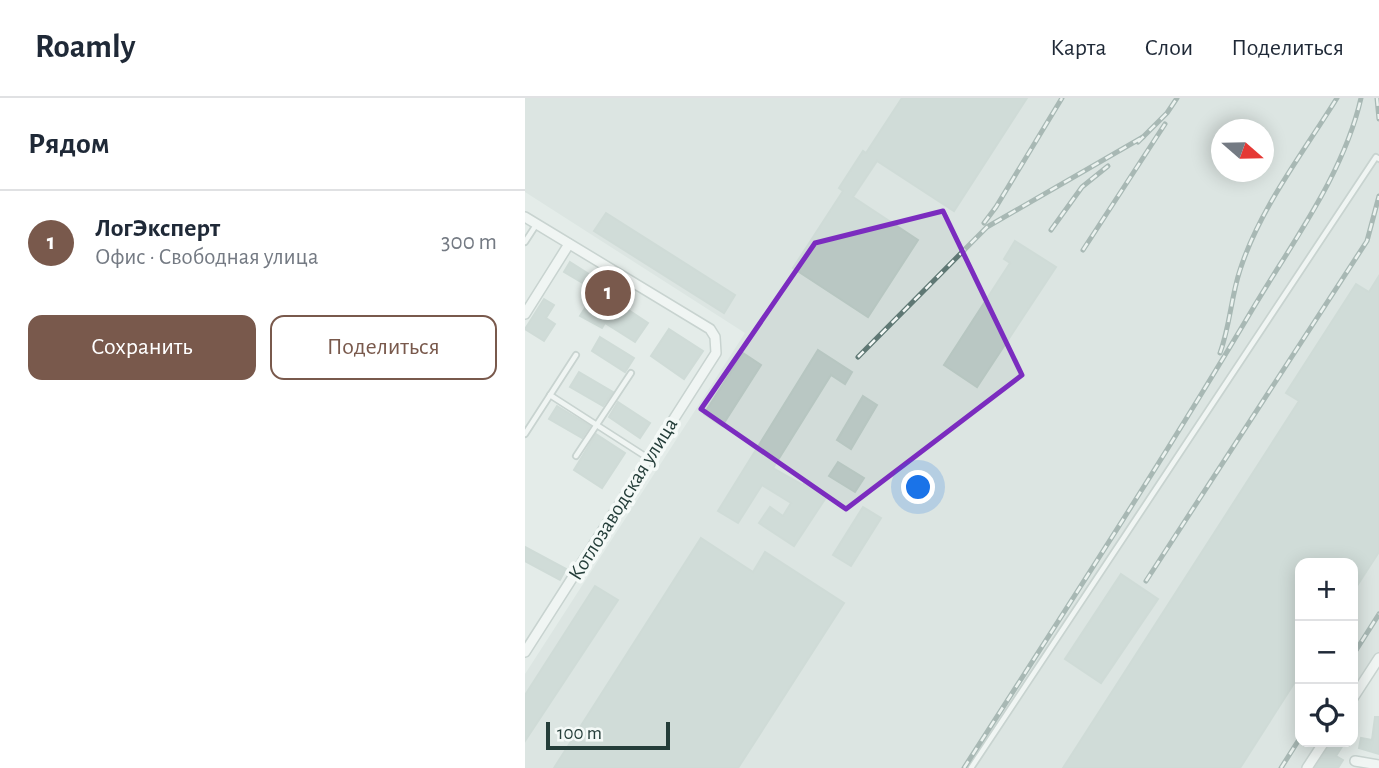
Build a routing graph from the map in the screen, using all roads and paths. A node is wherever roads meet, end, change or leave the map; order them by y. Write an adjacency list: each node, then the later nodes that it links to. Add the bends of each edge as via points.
1 (1379, 159): 20 (lane, via 1368,168)
2 (525, 217): 3 (street)
3 (537, 224): 4 (lane); 5 (street)
4 (525, 243)
5 (569, 243): 6 (street); 13 (street, Котлозаводская улица, via 710,329 716,344 716,353)
6 (525, 314)
7 (576, 355): 9 (lane)
8 (631, 373): 10 (lane)
9 (550, 395): 10 (lane); 11 (lane)
10 (596, 425): 12 (lane); 13 (lane)
11 (525, 434)
12 (576, 456)
13 (648, 459): 14 (street, Котлозаводская улица)
14 (525, 652)
15 (1379, 658): 16 (street)
16 (1358, 690)
17 (1321, 747): 21 (street)
18 (1355, 761): 19 (street)
19 (1379, 765)
20 (971, 768)
21 (1307, 768)

